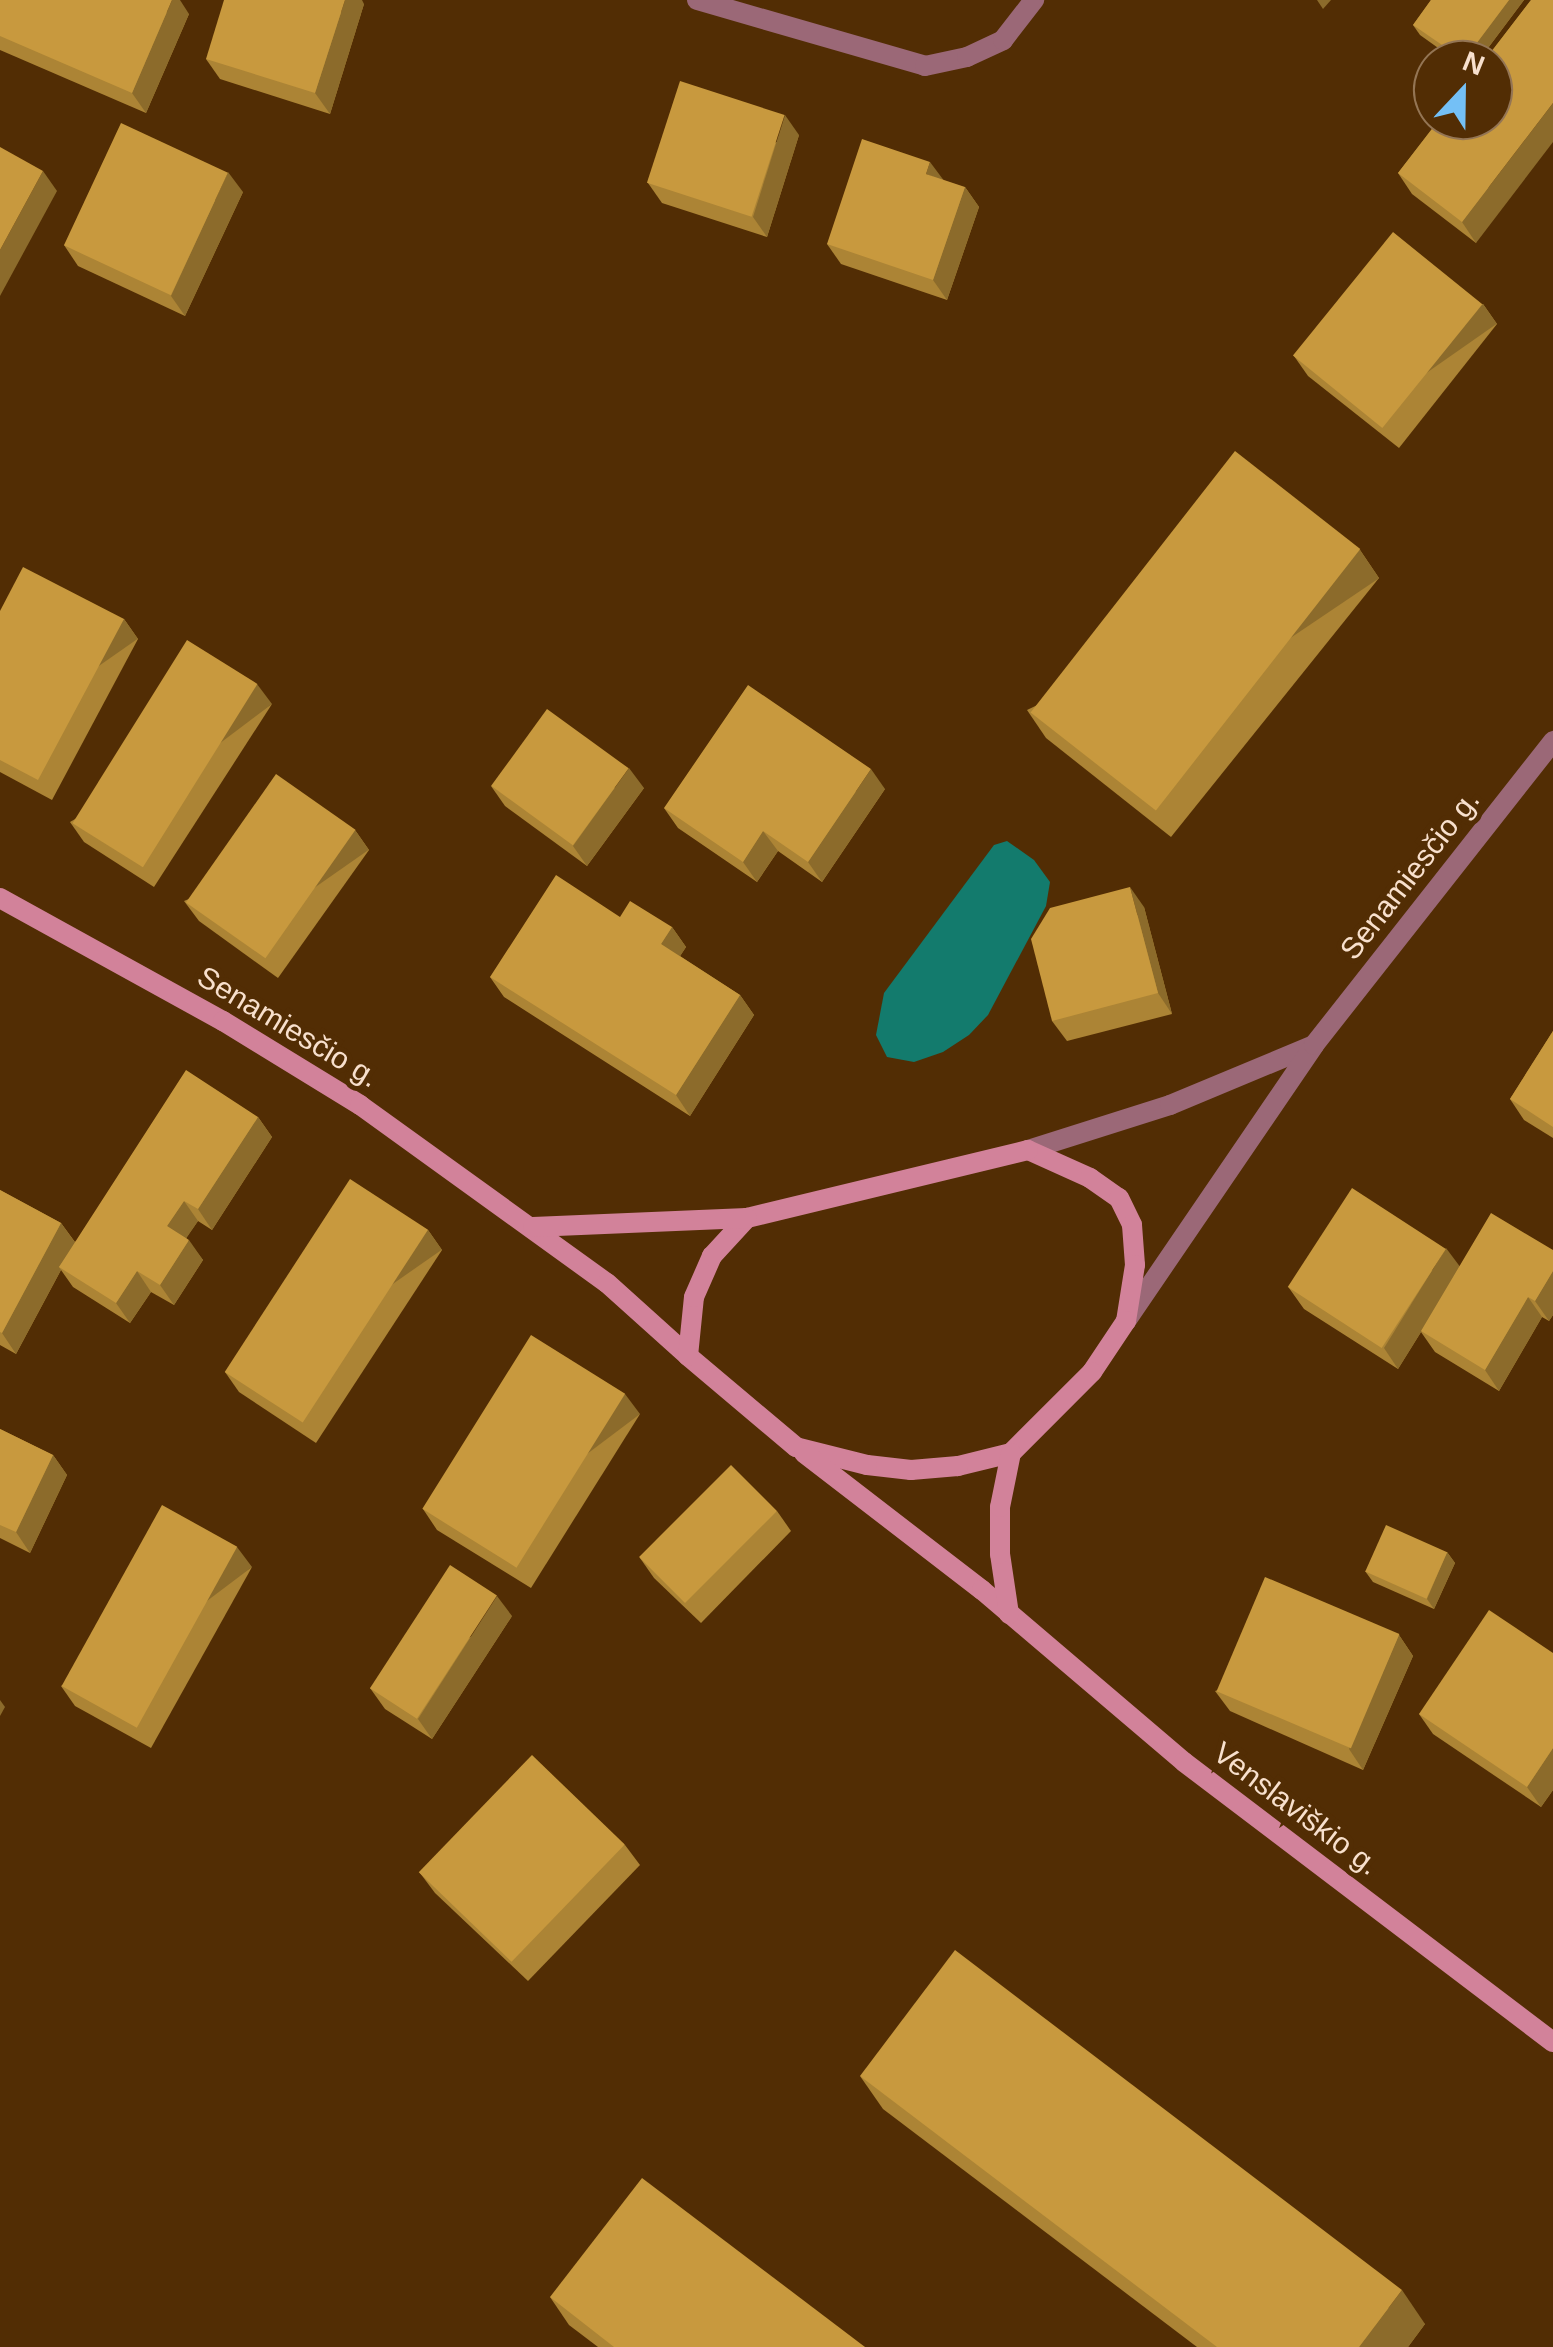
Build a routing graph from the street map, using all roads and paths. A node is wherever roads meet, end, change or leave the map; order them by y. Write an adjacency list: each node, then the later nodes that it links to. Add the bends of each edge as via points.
1 (697, 0): 2 (street, via 925,66 968,57 1003,40)
2 (1034, 0)
3 (1553, 742): 5 (street, Senamiesčio g.)
4 (0, 898): 8 (main road, Senamiesčio g., via 224,1021)
5 (1314, 1045): 6 (street, Senamiesčio g., via 1170,1105); 9 (street, Senamiesčio g.)
6 (1028, 1150): 7 (main road); 9 (main road, via 1119,1198 1132,1225 1135,1265)
7 (747, 1218): 8 (main road); 10 (main road, via 712,1256 694,1298)
8 (533, 1227): 10 (main road, Senamiesčio g., via 607,1282)
9 (1126, 1321): 12 (main road, via 1092,1372)
10 (688, 1356): 11 (main road, Senamiesčio g.)
11 (796, 1447): 12 (main road, via 911,1470); 13 (main road, Venslaviškio g.)
12 (1011, 1453): 13 (main road, via 1000,1508)
13 (1010, 1614): 14 (main road, Venslaviškio g., via 1184,1762)
14 (1553, 2042)

